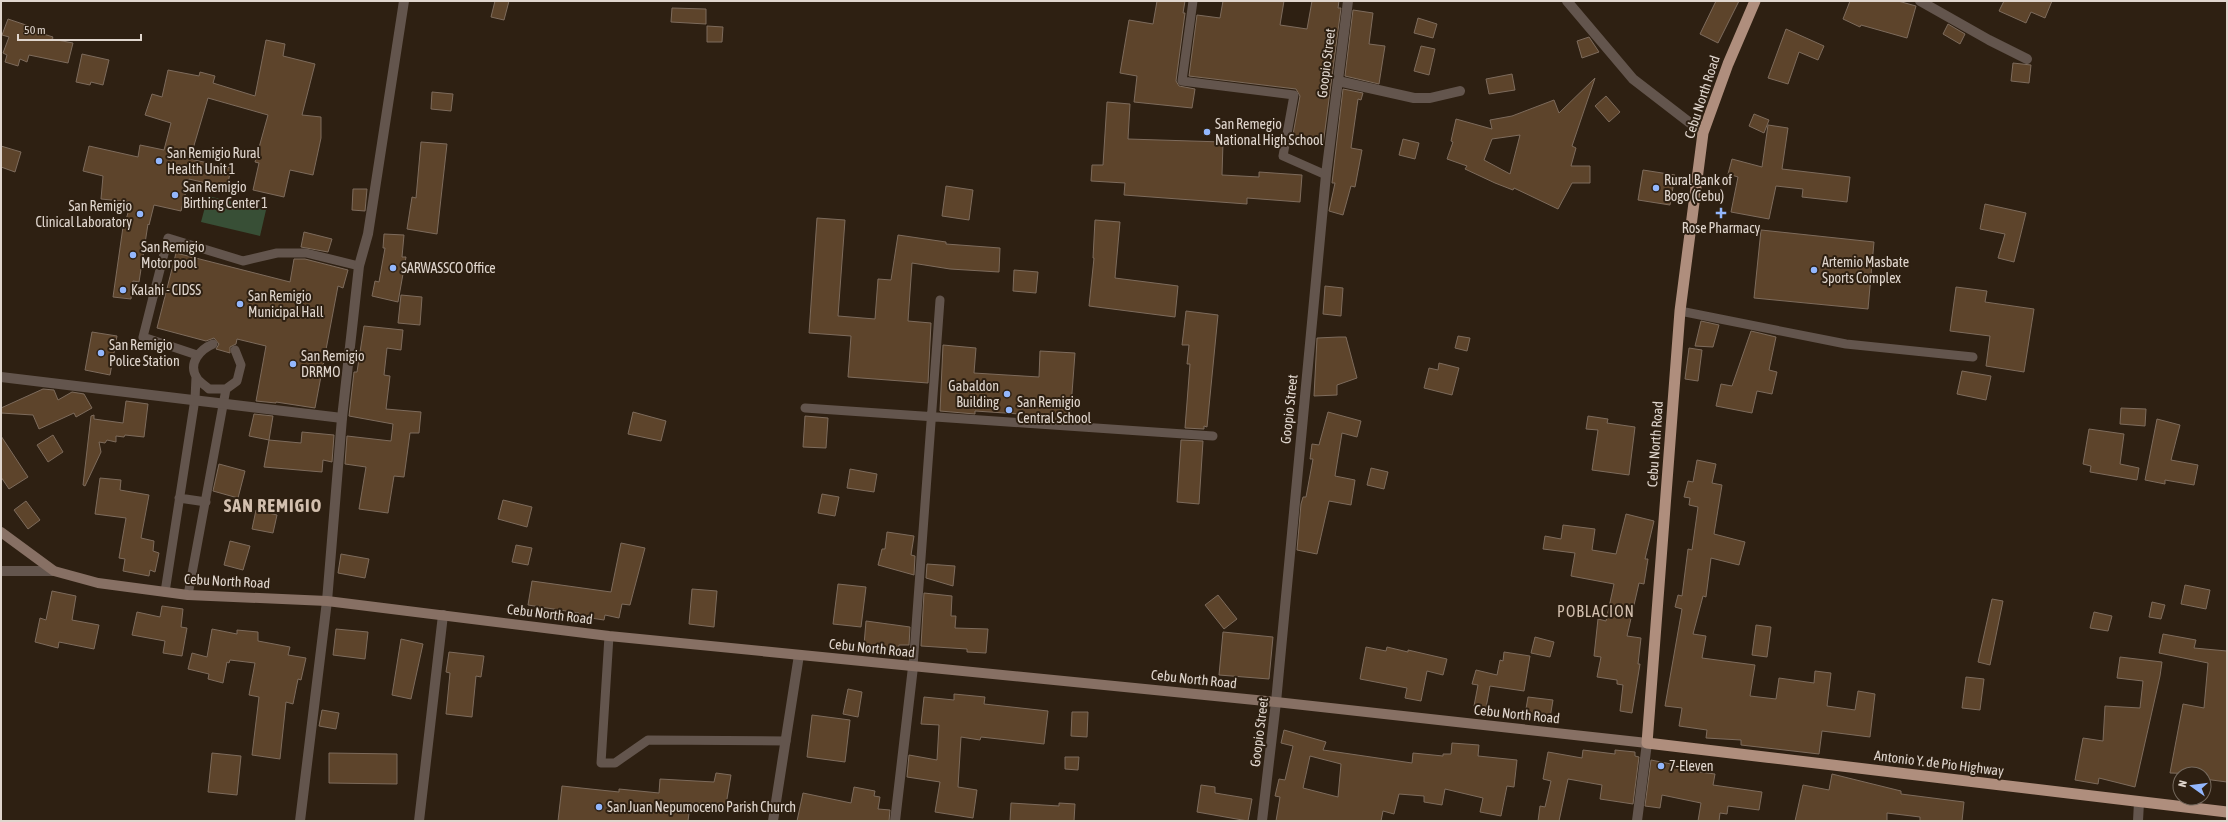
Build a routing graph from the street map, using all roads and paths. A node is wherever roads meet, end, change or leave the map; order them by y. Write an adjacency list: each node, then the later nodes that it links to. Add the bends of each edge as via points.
1 (404, 1): 12 (street, via 368,234)
2 (1193, 1): 11 (lane, via 1182,81 1294,95 1283,156)
3 (1348, 1): 8 (street, Goopio Street)
4 (1567, 1): 10 (street, via 1633,79)
5 (1755, 1): 10 (highway, Cebu North Road, via 1728,64)
6 (1920, 1): 7 (street)
7 (2027, 58)
8 (1338, 81): 9 (street, via 1414,98 1430,98); 11 (street, Goopio Street)
9 (1460, 91)
10 (1703, 133): 14 (highway, Cebu North Road)
11 (1326, 175): 40 (street, Goopio Street)
12 (359, 266): 17 (lane, via 306,253 277,253 243,261 168,238 143,337); 26 (street)
13 (940, 300): 25 (lane)
14 (1680, 311): 18 (lane, via 1846,344); 42 (highway, Cebu North Road)
15 (213, 344): 17 (lane)
16 (235, 350): 21 (lane, via 241,365 237,380)
17 (197, 354): 20 (lane, via 194,366)
18 (1972, 357)
19 (1, 377): 22 (street)
20 (196, 377): 21 (lane, via 209,389); 22 (lane)
21 (226, 389): 23 (lane)
22 (195, 400): 23 (street); 28 (lane)
23 (224, 403): 26 (street); 29 (lane)
24 (805, 408): 25 (lane)
25 (931, 416): 27 (lane); 39 (lane)
26 (342, 418): 35 (street)
27 (1213, 436)
28 (179, 498): 29 (lane); 33 (lane)
29 (206, 502): 34 (lane)
30 (1, 532): 32 (main road, Cebu North Road)
31 (1, 571): 32 (street)
32 (54, 571): 33 (main road, Cebu North Road, via 98,583)
33 (164, 592): 34 (main road, Cebu North Road)
34 (188, 595): 35 (main road, Cebu North Road)
35 (327, 601): 36 (main road, Cebu North Road); 45 (street)
36 (442, 615): 37 (main road, Cebu North Road); 46 (street)
37 (609, 636): 38 (main road, Cebu North Road); 41 (lane, via 602,763 615,763 648,740)
38 (799, 655): 39 (main road, Cebu North Road); 41 (street)
39 (913, 667): 40 (main road, Cebu North Road); 48 (street)
40 (1276, 702): 42 (main road, Cebu North Road); 49 (street, Goopio Street)
41 (786, 741): 47 (street)
42 (1647, 743): 43 (highway, Antonio Y. de Pio Highway); 50 (street)
43 (2138, 802): 44 (highway, Antonio Y. de Pio Highway); 51 (street)
44 (2227, 812)
45 (300, 821)
46 (419, 821)
47 (774, 821)
48 (895, 821)
49 (1262, 821)
50 (1637, 821)
51 (2138, 821)

